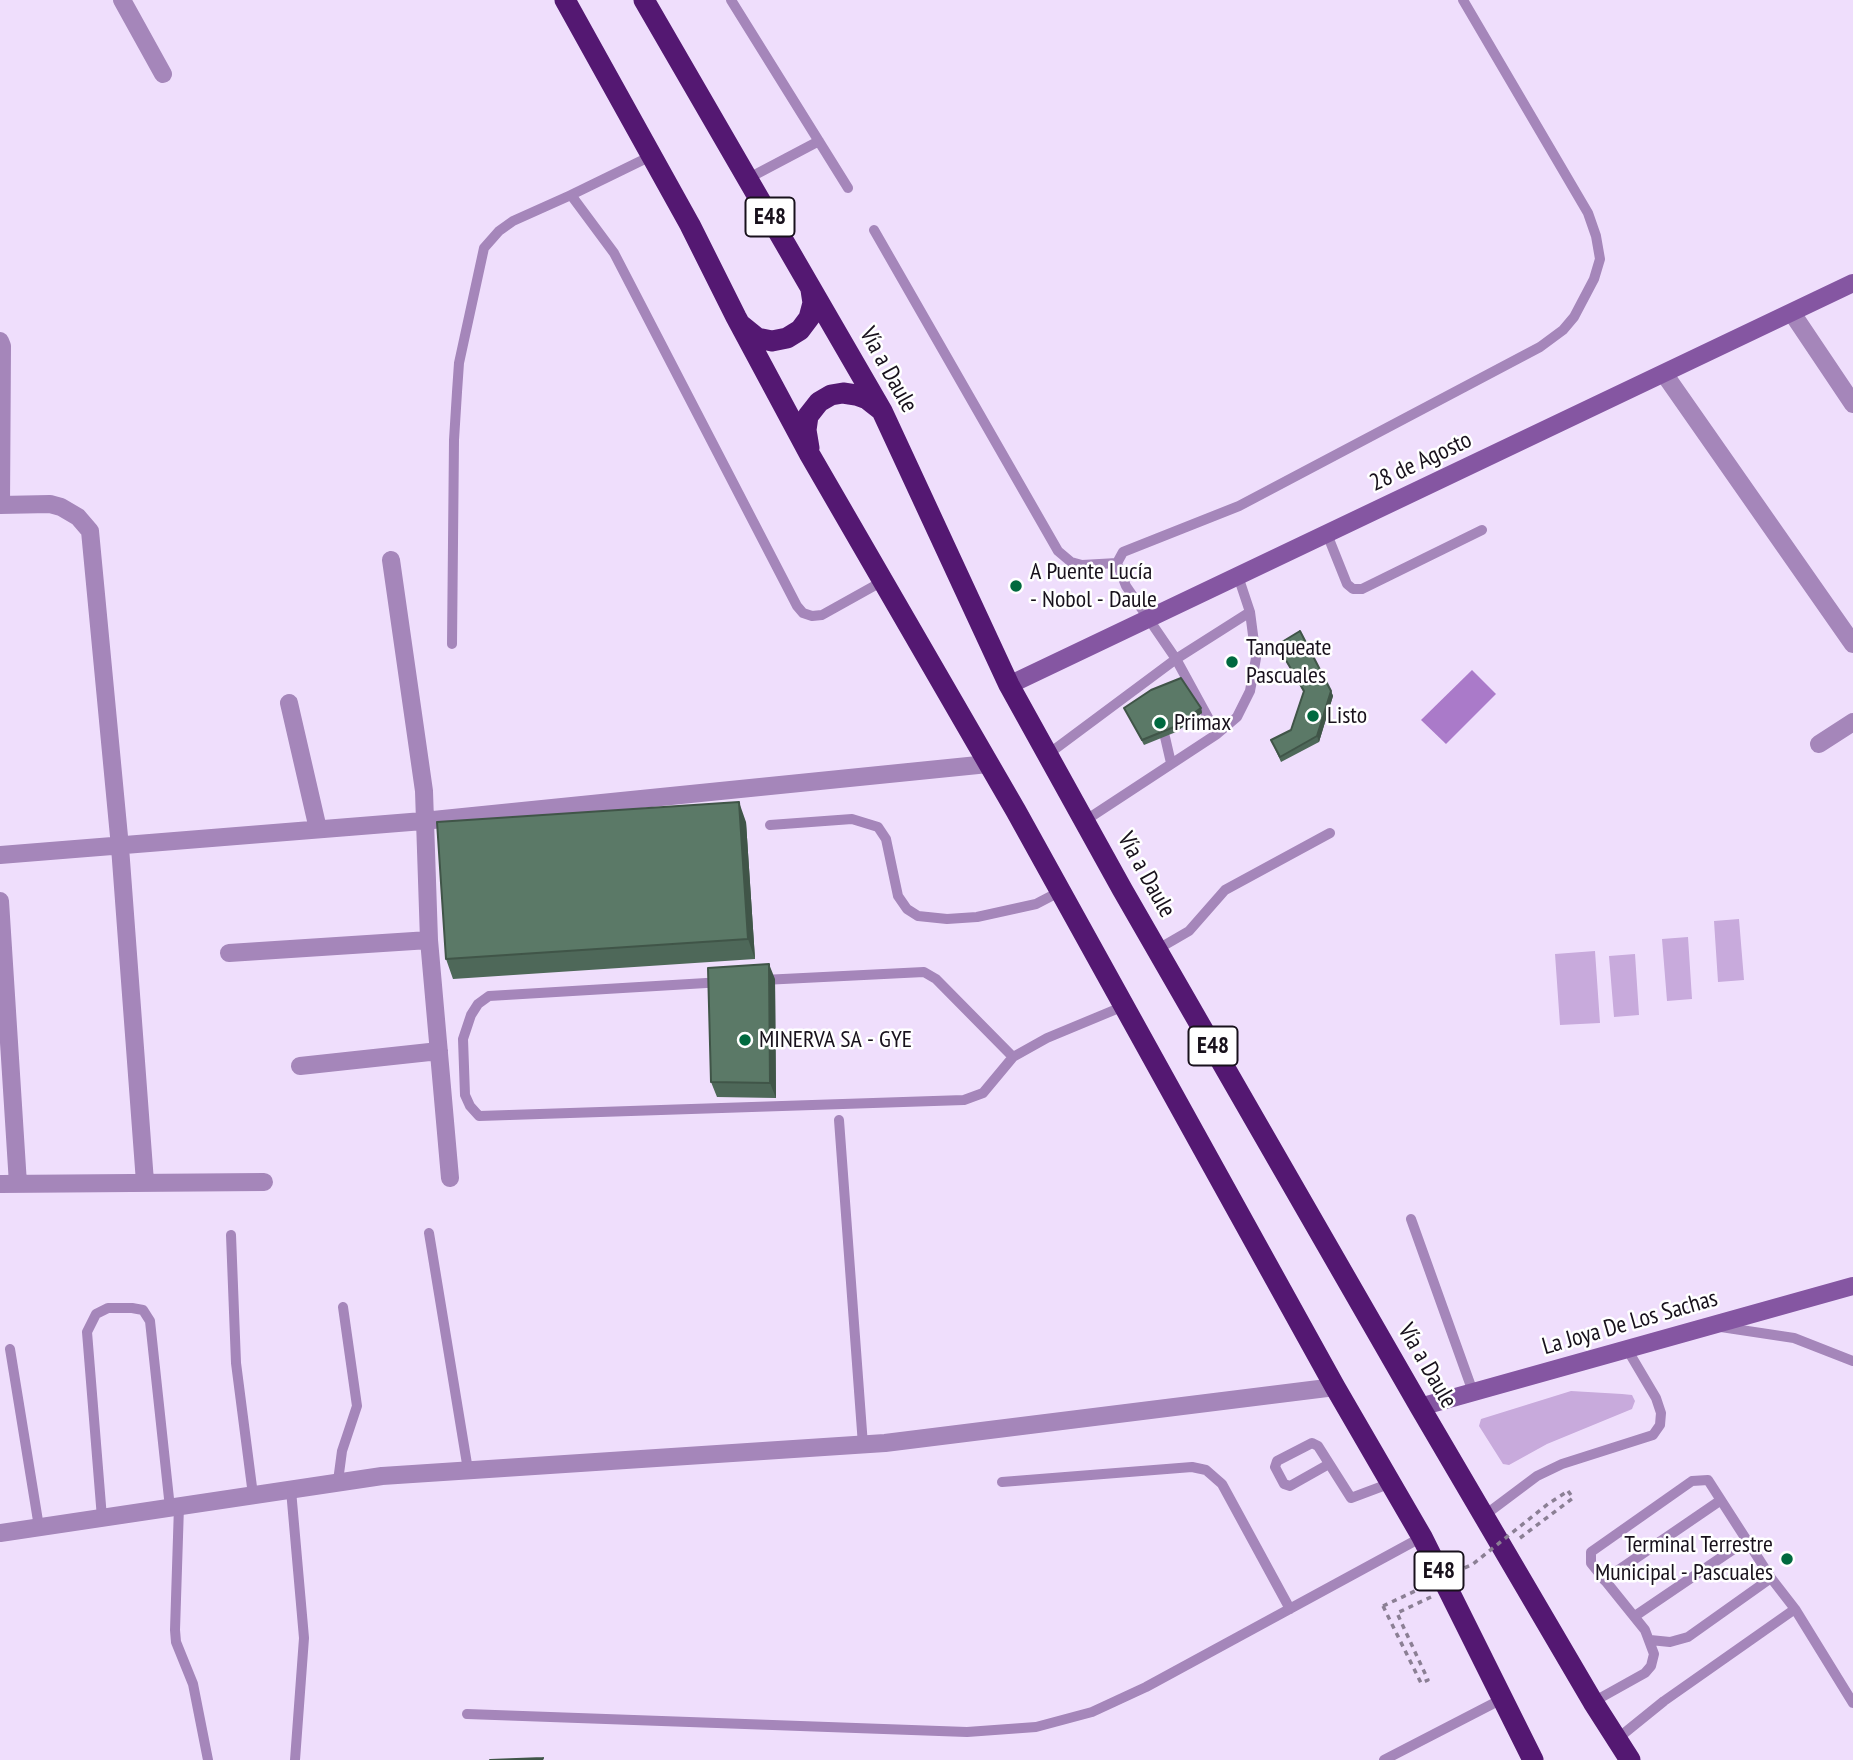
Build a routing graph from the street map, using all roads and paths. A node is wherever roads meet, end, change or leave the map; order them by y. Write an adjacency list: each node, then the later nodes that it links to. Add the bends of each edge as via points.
1 (122, 0): 6 (street)
2 (565, 0): 8 (highway, E48)
3 (644, 0): 9 (highway, Vía a Daule / E48)
4 (731, 0): 7 (lane)
5 (1463, 0): 27 (lane, via 1588,213 1600,259 1574,317 1539,347 1239,506 1128,549)
6 (163, 74)
7 (819, 141): 9 (lane); 10 (lane)
8 (651, 156): 11 (lane); 16 (highway, E48)
9 (747, 179): 14 (highway, Vía a Daule / E48)
10 (848, 188)
11 (571, 195): 29 (lane, via 614,253 797,606 812,617 822,615); 32 (lane, via 513,221 484,248 459,363 453,440)
12 (874, 230): 27 (lane, via 1058,551 1082,565)
13 (1853, 283): 15 (street, 28 de Agosto)
14 (811, 288): 16 (highway, via 809,318 787,338 757,338 744,330); 20 (highway, Vía a Daule / E48)
15 (1791, 313): 18 (street, 28 de Agosto); 19 (street)
16 (736, 317): 22 (highway, E48)
17 (0, 341): 21 (street)
18 (1665, 375): 25 (street, 28 de Agosto); 33 (street)
19 (1853, 404)
20 (883, 411): 22 (highway, via 867,399 844,393 819,402 808,416); 35 (highway, Vía a Daule / E48)
21 (0, 435): 23 (street)
22 (810, 455): 29 (highway, E48)
23 (0, 505): 51 (street, via 61,507 90,531)
24 (1482, 530): 25 (lane, via 1362,589 1347,584)
25 (1327, 534): 28 (street, 28 de Agosto)
26 (391, 560): 47 (street, via 424,791)
27 (1117, 563): 31 (lane, via 1126,586)
28 (1238, 576): 30 (lane); 31 (street, 28 de Agosto)
29 (883, 581): 45 (highway, E48)
30 (1251, 612): 34 (lane); 40 (lane, via 1256,659 1250,691 1237,717)
31 (1148, 617): 34 (lane); 35 (street, 28 de Agosto)
32 (453, 643)
33 (1853, 644)
34 (1176, 659): 36 (lane); 40 (lane)
35 (1009, 685): 43 (highway, Vía a Daule / E48)
36 (1136, 689): 37 (lane); 43 (lane)
37 (1145, 700)
38 (289, 703): 49 (street)
39 (1853, 722): 42 (street)
40 (1217, 734): 44 (lane)
41 (1164, 737): 44 (lane)
42 (1819, 744)
43 (1047, 755): 46 (highway, Vía a Daule / E48)
44 (1171, 762): 46 (lane)
45 (988, 764): 47 (street); 53 (highway, E48)
46 (1086, 820): 56 (highway, Vía a Daule / E48)
47 (423, 821): 49 (street); 55 (street)
48 (769, 825): 53 (lane, via 852,819 878,827 886,839 898,896 918,916 977,917 1036,904)
49 (317, 829): 51 (street)
50 (1330, 833): 56 (lane, via 1225,890 1189,931)
51 (120, 847): 52 (street); 66 (street)
52 (0, 856)
53 (1061, 891): 60 (highway, E48)
54 (0, 901): 69 (street)
55 (429, 940): 57 (street); 61 (street)
56 (1158, 949): 81 (highway, Vía a Daule / E48)
57 (229, 953)
58 (750, 981): 62 (lane, via 924,972)
59 (738, 982): 62 (lane, via 489,996 471,1014 463,1040 465,1095 470,1107 479,1116 964,1100 984,1093)
60 (1125, 1006): 62 (lane); 79 (highway, E48)
61 (439, 1051): 63 (street); 65 (street)
62 (1013, 1057)
63 (299, 1066)
64 (839, 1121): 82 (lane)
65 (450, 1178)
66 (145, 1182): 67 (street); 69 (street)
67 (264, 1182)
68 (0, 1184): 69 (street)
69 (18, 1184)
70 (1411, 1219): 80 (lane)
71 (429, 1233): 84 (lane)
72 (231, 1235): 89 (lane, via 236,1363)
73 (1853, 1286): 75 (street, La Joya De Los Sachas)
74 (343, 1307): 85 (lane, via 357,1406)
75 (1712, 1325): 77 (street, La Joya De Los Sachas); 78 (lane, via 1794,1338)
76 (10, 1349): 94 (lane)
77 (1627, 1349): 80 (street, La Joya De Los Sachas); 92 (lane, via 1661,1413 1653,1435 1562,1464 1537,1476)
78 (1853, 1362)
79 (1335, 1387): 82 (street); 87 (highway, E48)
80 (1473, 1391): 81 (street, La Joya De Los Sachas)
81 (1420, 1407): 92 (highway, Vía a Daule / E48)
82 (863, 1445): 84 (street)
83 (1329, 1464): 83 (lane, via 1290,1486 1275,1467 1277,1461 1312,1443); 87 (lane, via 1351,1498)
84 (468, 1470): 85 (street)
85 (338, 1481): 88 (street)
86 (1002, 1482): 102 (lane, via 1192,1467 1206,1470 1222,1484)
87 (1391, 1483): 96 (highway, E48)
88 (291, 1490): 89 (street); 112 (lane, via 304,1638)
89 (253, 1495): 91 (street)
90 (1721, 1500): 97 (lane); 100 (lane); 100 (lane, via 1707,1480 1698,1479 1681,1489 1591,1552 1591,1563)
91 (175, 1507): 93 (street); 93 (lane, via 150,1321 143,1310 108,1308 96,1314 87,1332); 111 (lane, via 174,1630 193,1684)
92 (1485, 1515): 98 (highway, Vía a Daule / E48)
93 (102, 1518): 94 (street)
94 (39, 1527): 95 (street)
95 (0, 1533)
96 (1422, 1537): 101 (highway, E48); 102 (lane)
97 (1747, 1540): 99 (lane); 104 (lane)
98 (1505, 1549): 101 (path, bridge, via 1573,1498 1568,1491 1473,1564 1383,1606 1421,1683 1428,1680 1397,1613); 107 (highway, Vía a Daule / E48)
99 (1772, 1578): 103 (lane); 105 (lane, via 1688,1637 1670,1642)
100 (1604, 1580): 104 (lane)
101 (1448, 1589): 106 (highway, E48)
102 (1290, 1609): 109 (lane, via 1146,1688 1092,1712 1035,1727 967,1732)
103 (1795, 1609): 108 (lane); 110 (lane)
104 (1635, 1616): 105 (lane)
105 (1650, 1640): 107 (lane, via 1651,1667)
106 (1502, 1699): 113 (lane); 114 (highway, E48)
107 (1593, 1702): 110 (highway, Vía a Daule / E48)
108 (1853, 1703)
109 (467, 1714)
110 (1617, 1739): 115 (highway, Vía a Daule / E48)
111 (208, 1760)
112 (295, 1760)
113 (1384, 1760)
114 (1532, 1760)
115 (1630, 1760)

